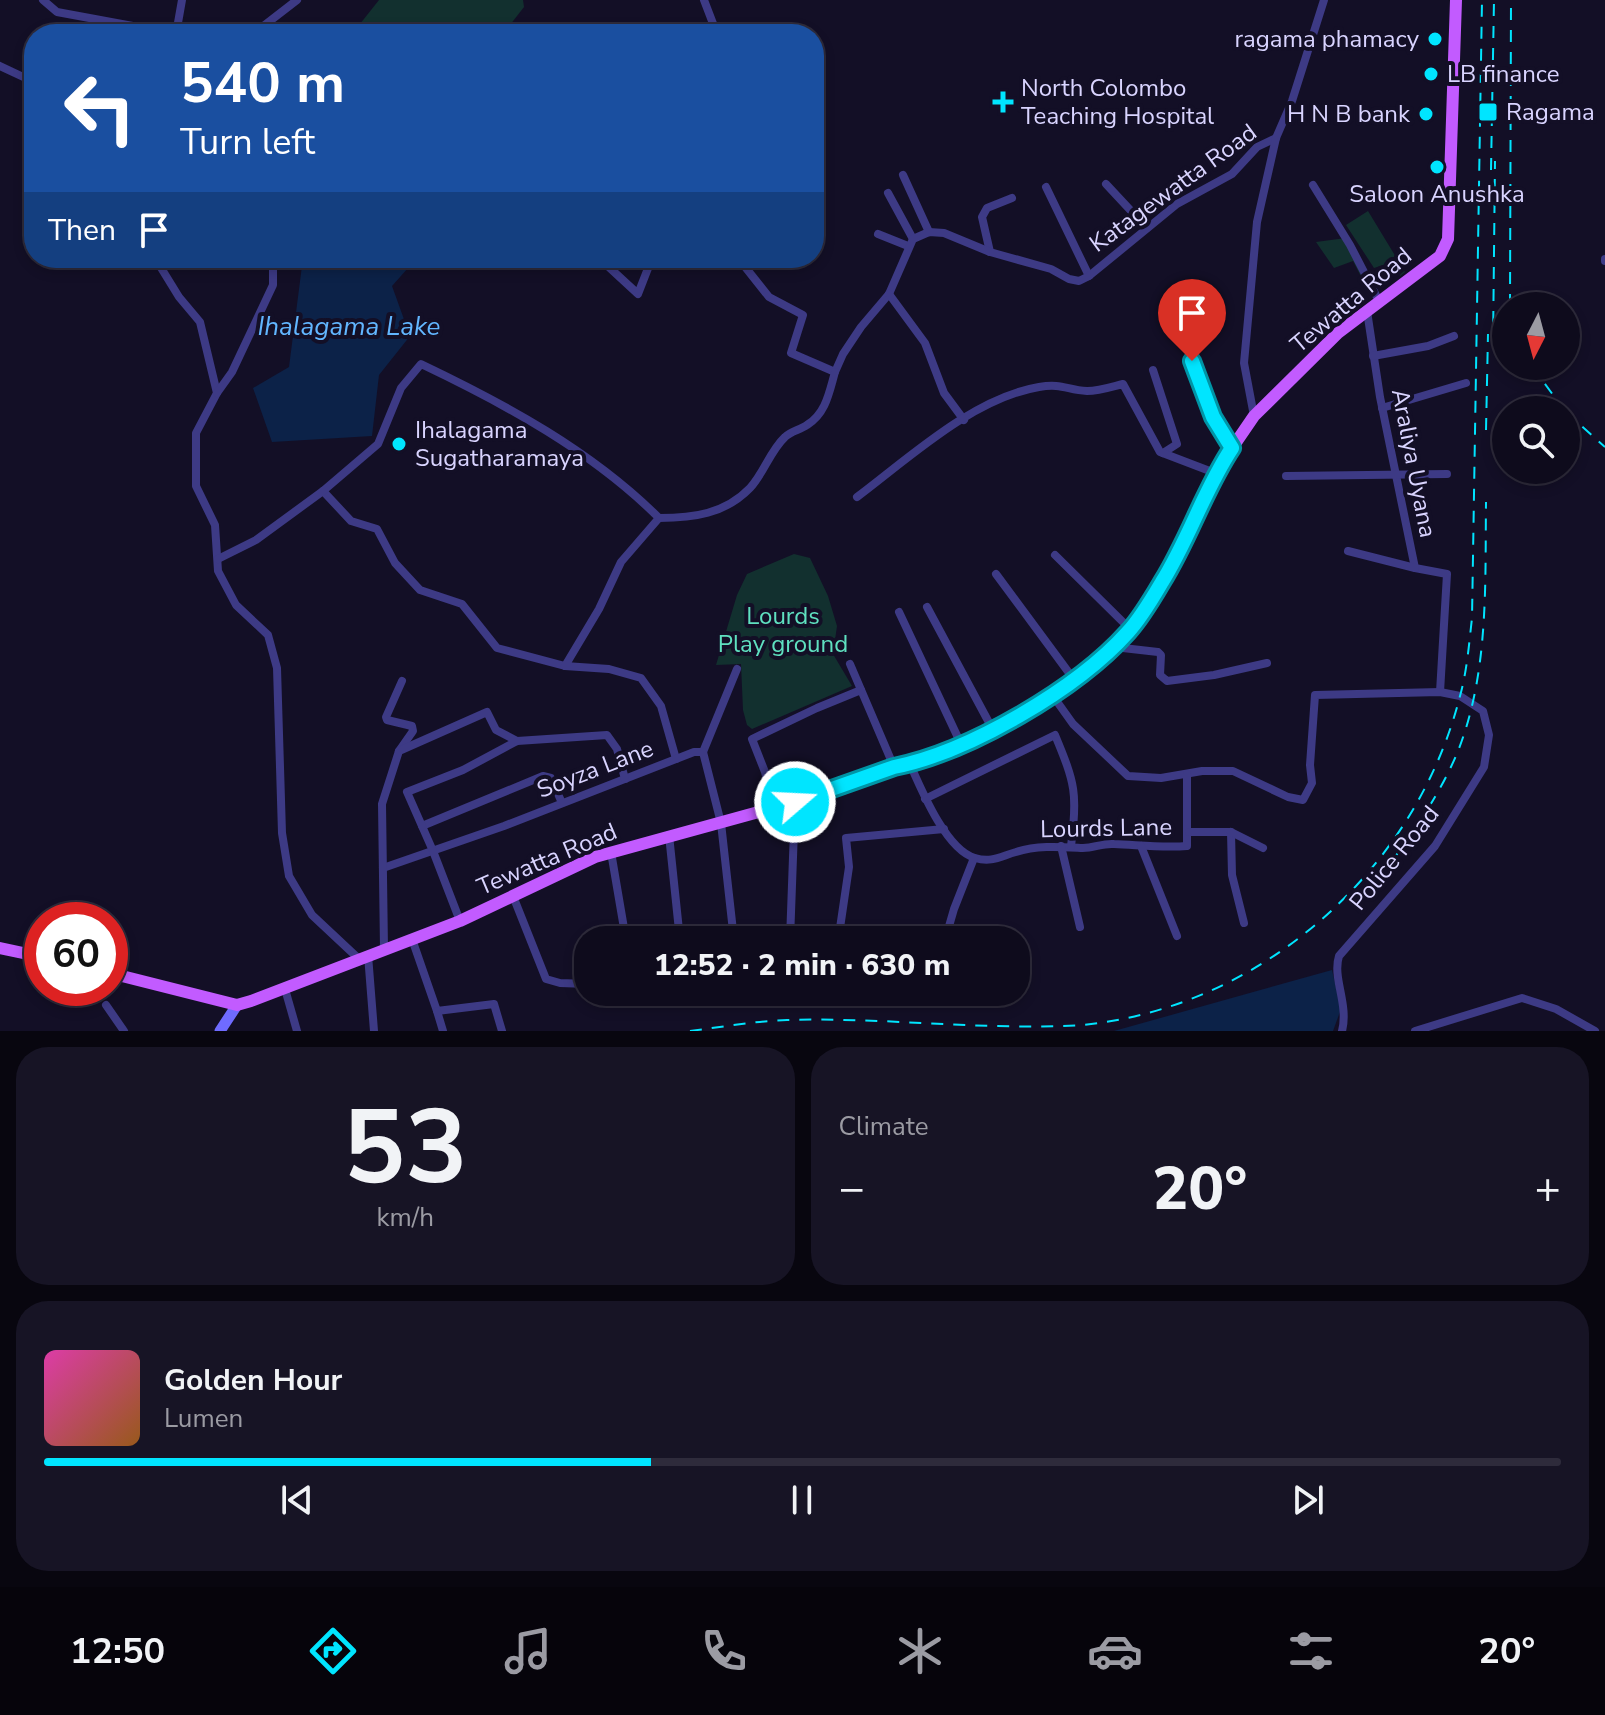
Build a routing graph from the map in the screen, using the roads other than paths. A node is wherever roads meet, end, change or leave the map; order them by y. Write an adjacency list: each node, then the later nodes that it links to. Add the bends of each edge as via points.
1 (43, 0): 7 (street, via 57,12)
2 (182, 0): 8 (street)
3 (704, 0): 10 (street)
4 (1324, 0): 13 (street)
5 (1456, 0): 32 (main road, Tewatta Road, via 1448,239 1440,256)
6 (290, 2): 9 (street)
7 (122, 24)
8 (178, 24)
9 (265, 24)
10 (713, 24)
11 (0, 66): 12 (street)
12 (24, 77)
13 (1276, 138): 20 (street, Katagewatta Road, via 1257,147 1232,174 1177,204); 42 (street, via 1257,222 1244,363)
14 (903, 175): 21 (street)
15 (1106, 184): 20 (street)
16 (1313, 185): 32 (street)
17 (1046, 187): 30 (street)
18 (888, 193): 23 (street)
19 (1012, 198): 24 (street, via 987,208 982,217)
20 (1147, 228): 30 (street, Katagewatta Road)
21 (929, 232): 23 (street); 24 (street, Katagewatta Road)
22 (878, 234): 23 (street)
23 (910, 243): 31 (street)
24 (990, 252): 30 (street, Katagewatta Road, via 1069,279)
25 (161, 268): 40 (street, via 200,322)
26 (273, 268): 40 (street, via 273,285)
27 (610, 268): 28 (street, via 638,294)
28 (648, 268)
29 (746, 268): 38 (street, via 769,297 803,315 791,353)
30 (1089, 276)
31 (889, 294): 38 (street, via 861,327); 43 (street, via 925,343 944,393)
32 (1379, 301): 33 (main road, Tewatta Road)
33 (1367, 311): 35 (street, Araliya Uyana); 42 (main road, Tewatta Road)
34 (1454, 336): 35 (street)
35 (1373, 356): 41 (street, Araliya Uyana)
36 (1192, 361): 44 (street, via 1213,417)
37 (1153, 370): 45 (street, via 1177,444)
38 (835, 372): 52 (street, via 825,408 787,435 751,487 725,508 692,518)
39 (1466, 383): 41 (street)
40 (217, 393): 55 (street, via 196,433 196,486 215,525)
41 (1382, 408): 47 (street, Araliya Uyana)
42 (1254, 416): 44 (main road, Tewatta Road)
43 (964, 420): 45 (street, via 995,401 1035,387 1058,384 1091,391 1123,384); 51 (street)
44 (1232, 448): 46 (main road, Tewatta Road)
45 (1163, 453): 46 (street)
46 (1215, 473): 60 (main road, Tewatta Road, via 1163,580)
47 (1396, 473): 48 (street); 49 (street); 56 (street, Araliya Uyana)
48 (1447, 474)
49 (1286, 476)
50 (323, 491): 52 (street, via 378,444 401,388 421,364 496,400 567,445); 55 (street, via 256,540); 64 (street, via 351,521 377,529 395,563 420,590 462,604 497,648)
51 (857, 497)
52 (659, 518): 64 (street, via 621,562)
53 (1348, 551): 56 (street)
54 (1055, 555): 60 (street)
55 (218, 559): 113 (street, via 218,571 236,605 268,635 277,668 282,833 289,876 312,915)
56 (1415, 568): 69 (street, Araliya Uyana, via 1447,574)
57 (996, 574): 67 (street)
58 (927, 607): 71 (street)
59 (899, 612): 73 (street)
60 (1131, 630): 61 (main road, Tewatta Road)
61 (1114, 647): 62 (street, via 1158,652 1160,675 1167,681); 67 (main road, Tewatta Road)
62 (1267, 663)
63 (850, 664): 68 (street)
64 (565, 666): 76 (street, via 641,678 661,706)
65 (737, 669): 75 (street)
66 (402, 681): 74 (street, via 386,717 412,726)
67 (1075, 681): 70 (main road, Tewatta Road)
68 (861, 690): 78 (street); 84 (street, via 752,739)
69 (1440, 692): 79 (street, Police Road, via 1315,695 1312,783 1303,800 1233,771); 126 (street, Police Road, via 1460,696 1483,711 1489,735 1484,767 1435,846 1339,956 1346,1015)
70 (1053, 696): 71 (main road, Tewatta Road); 79 (street, via 1073,724 1128,776)
71 (993, 730): 73 (main road, Tewatta Road)
72 (517, 741): 74 (street, via 496,730 487,712); 80 (street, via 607,735); 86 (street, via 407,792)
73 (961, 744): 77 (main road, Tewatta Road)
74 (399, 751): 97 (street, via 382,804)
75 (703, 752): 76 (street, Soyza Lane); 85 (street)
76 (676, 759): 80 (street, Soyza Lane)
77 (910, 764): 78 (main road, Tewatta Road); 81 (street)
78 (894, 767): 82 (main road, Tewatta Road)
79 (1187, 774): 88 (street, Lourds Lane)
80 (625, 779): 83 (street, Soyza Lane)
81 (925, 799): 87 (street); 91 (street, via 1055,735 1076,796)
82 (795, 802): 84 (main road, Tewatta Road); 104 (street)
83 (562, 803): 86 (street, via 551,778 543,776); 94 (street, Soyza Lane)
84 (774, 808): 85 (main road, Tewatta Road)
85 (721, 823): 90 (main road, Tewatta Road); 103 (street)
86 (422, 826): 94 (street)
87 (944, 829): 96 (street); 105 (street, via 846,838 849,867)
88 (1189, 832): 89 (street); 92 (street, Lourds Lane, via 1187,846)
89 (1231, 832): 93 (street); 100 (street, via 1232,875)
90 (669, 835): 95 (main road, Tewatta Road); 102 (street)
91 (1066, 846): 92 (street, Lourds Lane); 96 (street, Lourds Lane, via 999,859); 107 (street)
92 (1141, 846): 108 (street)
93 (1263, 848)
94 (433, 851): 97 (street, Soyza Lane); 99 (street)
95 (611, 852): 98 (main road, Tewatta Road); 101 (street)
96 (974, 858): 106 (street)
97 (383, 868): 111 (street)
98 (513, 896): 99 (main road, Tewatta Road); 115 (street, via 546,979)
99 (460, 921): 109 (main road, Tewatta Road)
100 (1244, 923)
101 (624, 926)
102 (679, 926)
103 (732, 926)
104 (791, 926)
105 (840, 926)
106 (949, 926)
107 (1080, 927)
108 (1177, 936)
109 (412, 939): 111 (main road, Tewatta Road); 119 (street)
110 (0, 948): 112 (main road)
111 (384, 949): 113 (main road, Tewatta Road)
112 (24, 953)
113 (363, 957): 116 (main road, Tewatta Road); 123 (street)
114 (128, 978): 117 (main road)
115 (574, 984)
116 (285, 989): 117 (main road, Tewatta Road); 122 (street)
117 (237, 1005): 121 (street)
118 (107, 1006): 120 (street)
119 (437, 1011): 124 (street); 125 (street, via 494,1004)
120 (124, 1031)
121 (220, 1031)
122 (297, 1031)
123 (374, 1031)
124 (443, 1031)
125 (502, 1031)
126 (1342, 1031)
127 (1415, 1031): 128 (street, via 1522,998)
128 (1595, 1031)

